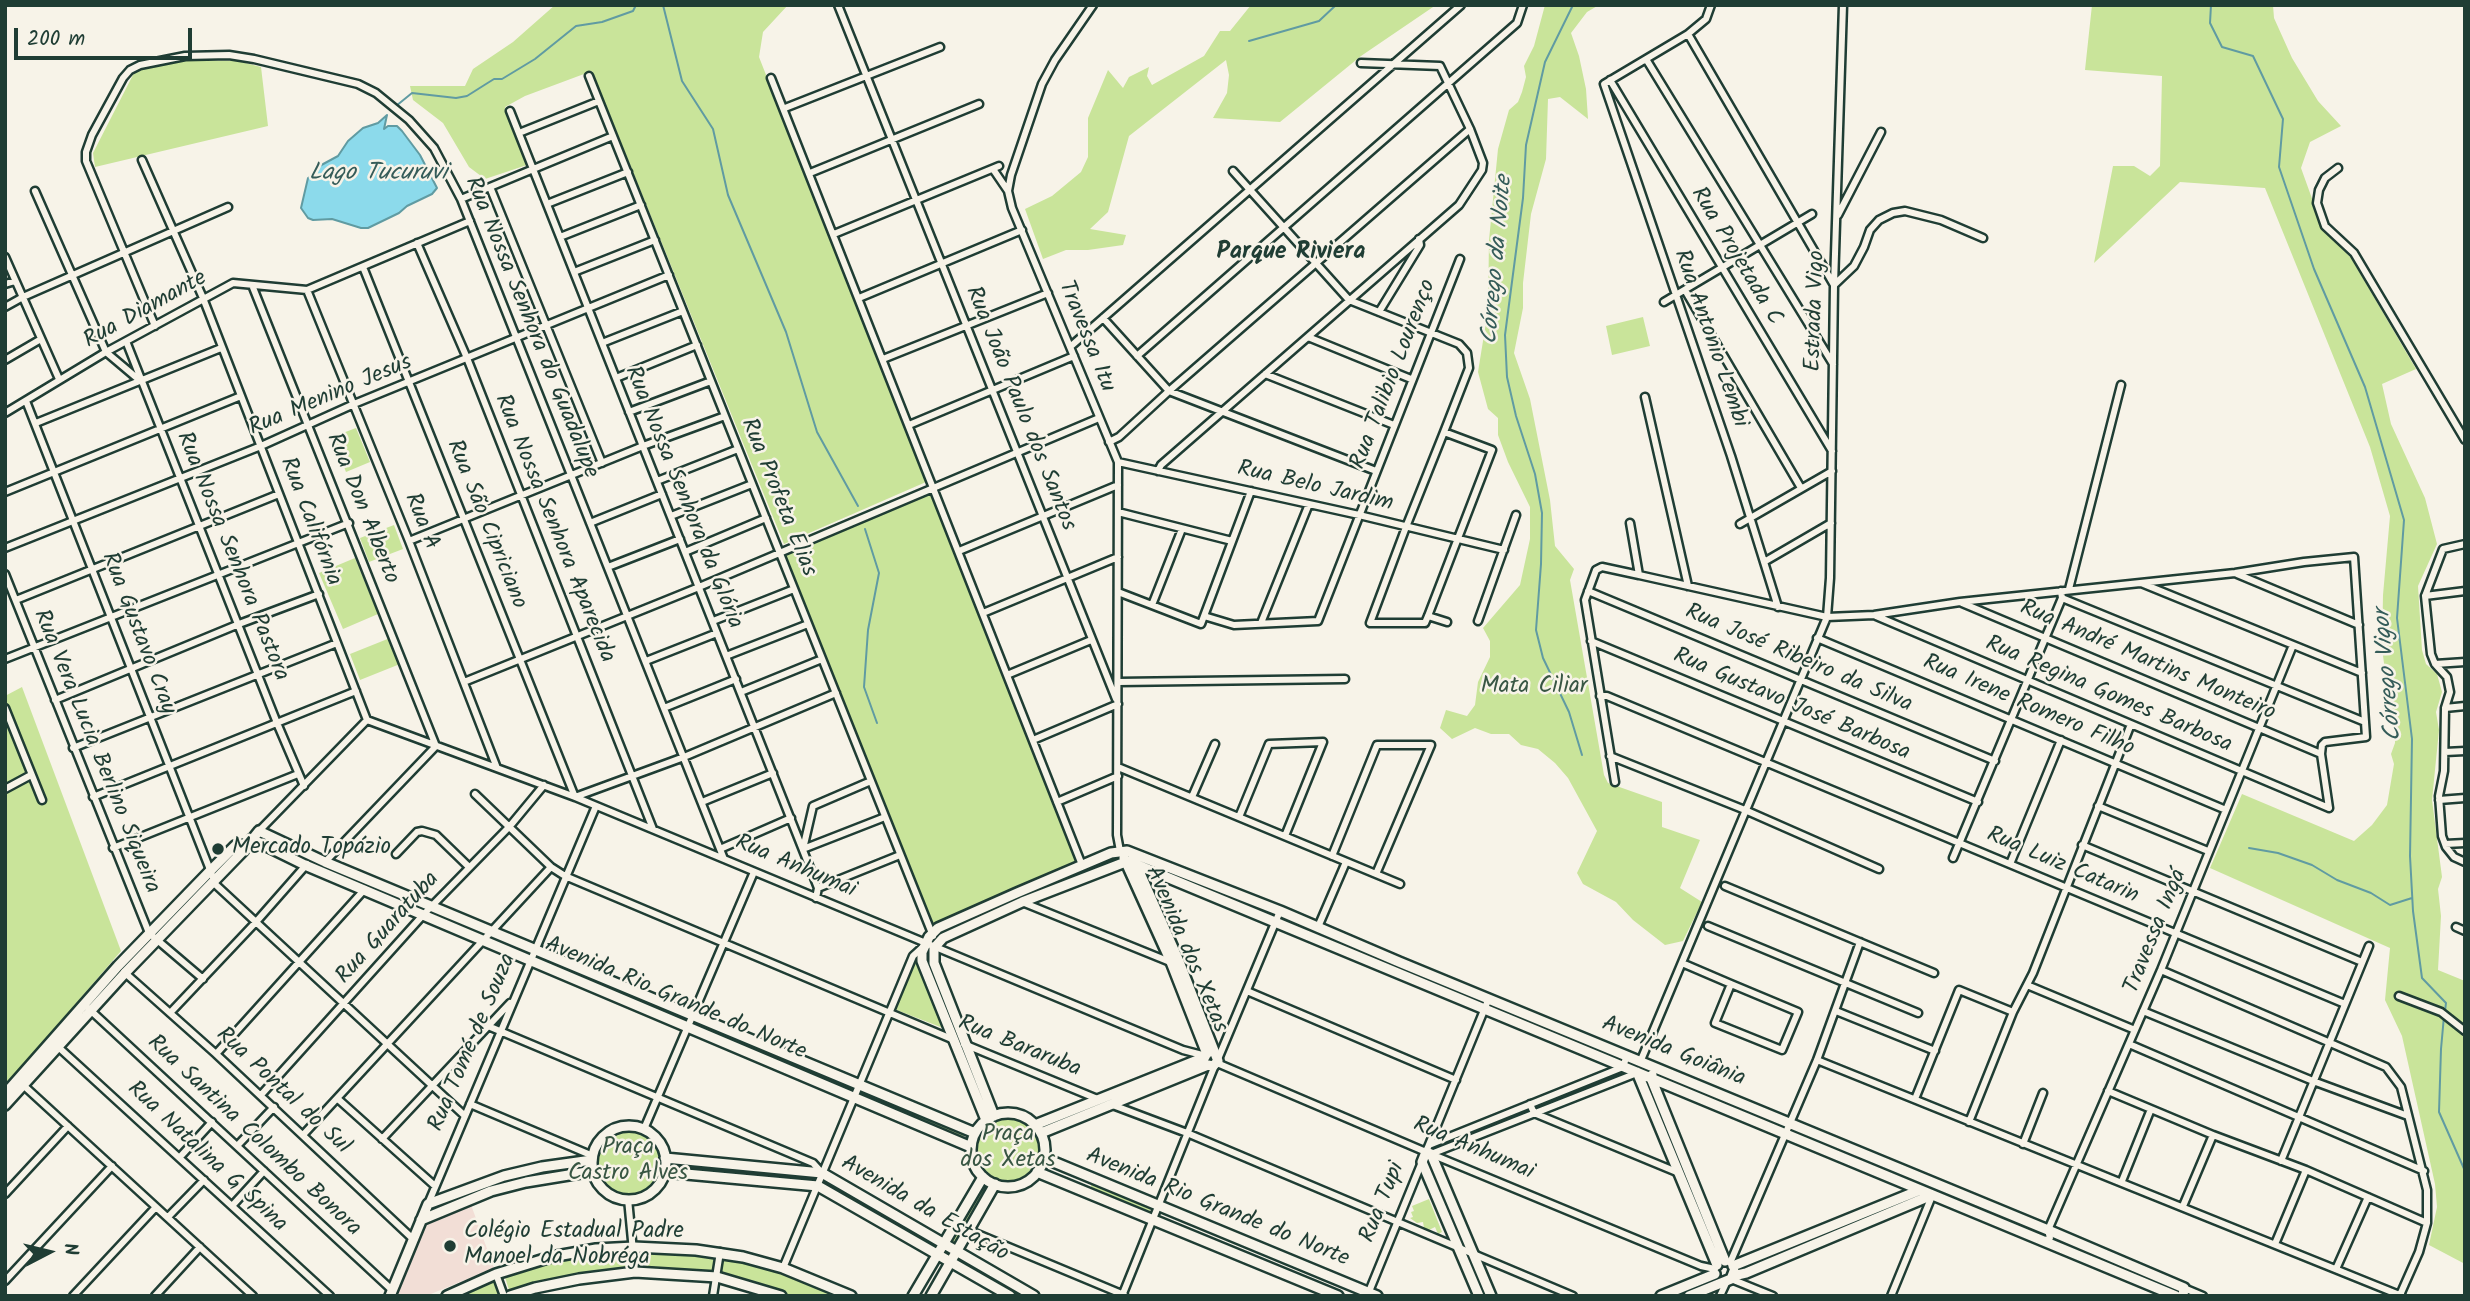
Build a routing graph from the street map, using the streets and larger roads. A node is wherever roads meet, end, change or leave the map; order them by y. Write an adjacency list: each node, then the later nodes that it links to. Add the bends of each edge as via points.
1 (838, 5): 12 (street, Rua João Paulo dos Santos)
2 (1093, 5): 37 (street, via 1042,84)
3 (1461, 5): 11 (street)
4 (1523, 5): 15 (street, via 1517,23)
5 (1711, 5): 7 (street, via 1706,19)
6 (1843, 5): 44 (street, Estrada Vigo)
7 (1688, 34): 9 (street); 46 (street)
8 (940, 47): 12 (street)
9 (1646, 59): 16 (street); 56 (street)
10 (1361, 63): 11 (street)
11 (1394, 64): 15 (street, via 1440,66); 35 (street)
12 (866, 75): 21 (street); 27 (street, Rua João Paulo dos Santos)
13 (589, 76): 18 (street, Rua Profeta Elias)
14 (771, 78): 21 (street)
15 (1449, 81): 23 (street); 47 (street)
16 (1607, 82): 17 (street, Rua Projetada C); 20 (street, Rua Antonio Lembi)
17 (1621, 99): 20 (street); 63 (street, Rua Projetada C)
18 (599, 101): 25 (street); 26 (street, Rua Profeta Elias)
19 (979, 104): 27 (street)
20 (1611, 105): 74 (street, Rua Antonio Lembi)
21 (785, 108): 33 (street)
22 (510, 111): 25 (street, Rua Nossa Senhora da Glória)
23 (1470, 130): 53 (street, via 1482,170 1464,201); 61 (street)
24 (1881, 132): 44 (street)
25 (519, 133): 30 (street, Rua Nossa Senhora da Glória)
26 (613, 136): 30 (street); 31 (street, Rua Profeta Elias)
27 (892, 139): 33 (street); 39 (street, Rua João Paulo dos Santos)
28 (142, 160): 48 (street, Rua Califórnia)
29 (2338, 168): 129 (street, via 2319,190 2317,203 2325,226 2354,253)
30 (533, 169): 34 (street); 40 (street, Rua Nossa Senhora da Glória)
31 (628, 172): 40 (street); 41 (street, Rua Profeta Elias)
32 (1233, 172): 35 (street)
33 (810, 173): 50 (street)
34 (490, 187): 38 (street); 86 (street)
35 (1250, 190): 47 (street); 84 (street)
36 (35, 191): 65 (street)
37 (1009, 191): 39 (street, via 996,168); 49 (street, Travessa Itu)
38 (461, 199): 45 (street, Rua Nossa Senhora do Guadalupe); 57 (street, Rua Nossa Senhora do Guadalupe, via 434,148 396,108 358,84 254,58 170,58 127,73 89,143 88,170)
39 (917, 200): 50 (street); 60 (street, Rua João Paulo dos Santos)
40 (547, 204): 51 (street, Rua Nossa Senhora da Glória)
41 (641, 205): 51 (street); 54 (street, Rua Profeta Elias)
42 (228, 207): 48 (street)
43 (1812, 214): 46 (street)
44 (1837, 217): 70 (street, Estrada Vigo)
45 (470, 220): 55 (street, Rua Diamante); 90 (street, Rua Nossa Senhora do Guadalupe)
46 (1797, 224): 56 (street); 70 (street)
47 (1283, 227): 61 (street); 99 (street)
48 (174, 230): 57 (street); 76 (street, Rua Califórnia)
49 (1022, 230): 60 (street); 73 (street, Travessa Itu)
50 (834, 234): 77 (street)
51 (560, 237): 64 (street, Rua Nossa Senhora da Glória)
52 (1983, 238): 70 (street, via 1941,220 1905,211 1893,213 1870,230 1854,266)
53 (1419, 239): 78 (street); 83 (street, via 1420,245)
54 (655, 240): 64 (street); 66 (street, Rua Profeta Elias)
55 (417, 243): 62 (street, Rua Diamante); 100 (street, Rua Nossa Senhora Aparecida)
56 (1761, 246): 63 (street); 103 (street)
57 (124, 253): 65 (street); 85 (street)
58 (5, 257): 67 (street)
59 (1460, 259): 88 (street, Rua Talibio Lourenço)
60 (942, 263): 77 (street); 87 (street, Rua João Paulo dos Santos)
61 (1315, 263): 78 (street); 113 (street)
62 (363, 267): 71 (street, Rua Diamante); 110 (street, Rua São Cipriciano)
63 (1721, 268): 72 (street); 134 (street, Rua Projetada C)
64 (574, 272): 81 (street, Rua Nossa Senhora da Glória)
65 (74, 275): 75 (street); 97 (street)
66 (669, 275): 81 (street, Rua Menino Jesus); 82 (street, Rua Profeta Elias)
67 (15, 281): 68 (street); 75 (street)
68 (5, 284)
69 (252, 285): 71 (street, Rua Diamante); 76 (street, Rua Diamante, via 233,283); 124 (street, Rua Don Alberto)
70 (1834, 285): 103 (street, Estrada Vigo)
71 (307, 290): 117 (street, Rua A)
72 (1685, 290): 74 (street); 148 (street)
73 (1048, 293): 87 (street); 95 (street, Travessa Itu)
74 (1676, 296): 79 (street); 161 (street, Rua Antonio Lembi)
75 (23, 297): 80 (street); 91 (street)
76 (203, 298): 85 (street, Rua Diamante); 96 (street, Rua Califórnia)
77 (859, 298): 101 (street)
78 (1349, 300): 83 (street); 89 (street)
79 (1664, 302)
80 (5, 307)
81 (588, 308): 86 (street, Rua Menino Jesus); 93 (street, Rua Nossa Senhora da Glória)
82 (683, 311): 93 (street); 94 (street, Rua Profeta Elias)
83 (1380, 312): 88 (street)
84 (1103, 318): 95 (street); 99 (street)
85 (155, 326): 92 (street, Rua Diamante)
86 (545, 326): 90 (street, Rua Menino Jesus); 137 (street)
87 (967, 326): 101 (street); 112 (street, Rua João Paulo dos Santos)
88 (1430, 332): 107 (street, Rua Talibio Lourenço); 128 (street, via 1459,344 1467,353 1469,368)
89 (1308, 337): 104 (street); 107 (street)
90 (516, 338): 100 (street, Rua Menino Jesus); 142 (street, Rua Nossa Senhora do Guadalupe)
91 (41, 340): 102 (street); 106 (street)
92 (127, 341): 97 (street, Rua Diamante); 109 (street, Rua Nossa Senhora Pastora)
93 (602, 344): 105 (street, Rua Nossa Senhora da Glória)
94 (697, 345): 105 (street); 108 (street, Rua Profeta Elias)
95 (1070, 347): 98 (street, Travessa Itu)
96 (221, 348): 109 (street); 114 (street, Rua Califórnia)
97 (106, 352): 106 (street, Rua Diamante); 109 (street)
98 (1074, 356): 112 (street); 122 (street, Travessa Itu)
99 (1137, 356): 113 (street)
100 (467, 358): 110 (street, Rua Menino Jesus); 153 (street, Rua Nossa Senhora Aparecida)
101 (883, 359): 125 (street)
102 (5, 360)
103 (1833, 365): 134 (street, Estrada Vigo)
104 (1265, 374): 119 (street); 126 (street)
105 (616, 378): 118 (street, Rua Nossa Senhora da Glória)
106 (59, 379): 116 (street, Rua Diamante)
107 (1412, 379): 126 (street, Rua Talibio Lourenço)
108 (711, 381): 118 (street); 121 (street, Rua Profeta Elias)
109 (141, 382): 123 (street); 127 (street, Rua Nossa Senhora Pastora)
110 (409, 382): 117 (street, Rua Menino Jesus); 162 (street, Rua São Cipriciano)
111 (2121, 384): 196 (street)
112 (992, 389): 125 (street); 135 (street, Rua João Paulo dos Santos)
113 (1169, 391): 119 (street); 130 (street)
114 (241, 396): 127 (street); 131 (street, Rua Califórnia)
115 (1645, 397): 193 (street)
116 (26, 401): 120 (street, Rua Diamante); 123 (street, Rua Gustavo Cray)
117 (354, 404): 124 (street, Rua Menino Jesus); 174 (street, Rua A)
118 (629, 412): 132 (street, Rua Nossa Senhora da Glória)
119 (1221, 412): 139 (street); 140 (street)
120 (5, 413)
121 (725, 416): 132 (street); 133 (street, Rua Profeta Elias)
122 (1100, 418): 130 (street, Travessa Itu); 135 (street)
123 (36, 422): 138 (street, Rua Gustavo Cray)
124 (309, 424): 131 (street, Rua Menino Jesus); 164 (street, Rua Don Alberto)
125 (909, 425): 147 (street)
126 (1394, 425): 140 (street, Rua Talibio Lourenço)
127 (162, 429): 138 (street); 143 (street, Rua Nossa Senhora Pastora)
128 (1444, 432): 169 (street); 172 (street, via 1492,450)
129 (2465, 440)
130 (1109, 442): 136 (street, Travessa Itu)
131 (261, 446): 143 (street, Rua Menino Jesus); 151 (street, Rua Califórnia)
132 (643, 446): 137 (street); 144 (street, Rua Nossa Senhora da Glória)
133 (738, 449): 144 (street); 145 (street, Rua Profeta Elias)
134 (1832, 451): 141 (street, Estrada Vigo)
135 (1017, 453): 147 (street); 159 (street, Rua João Paulo dos Santos)
136 (1118, 462): 139 (street, Rua Belo Jardim); 146 (street, Travessa Itu)
137 (602, 463): 142 (street)
138 (55, 471): 150 (street); 163 (street, Rua Gustavo Cray)
139 (1158, 471): 149 (street, Rua Belo Jardim)
140 (1376, 471): 156 (street, Rua Talibio Lourenço)
141 (1832, 471): 148 (street); 167 (street, Estrada Vigo)
142 (572, 477): 153 (street); 165 (street, Rua Nossa Senhora do Guadalupe)
143 (181, 478): 163 (street, Rua Menino Jesus); 170 (street, Rua Nossa Senhora Pastora)
144 (657, 481): 152 (street, Rua Nossa Senhora da Glória)
145 (752, 484): 158 (street); 160 (street, Rua Profeta Elias)
146 (1118, 485): 155 (street, Travessa Itu); 159 (street)
147 (933, 488): 179 (street); 182 (street)
148 (1801, 488): 161 (street)
149 (1251, 491): 154 (street, Rua Belo Jardim); 175 (street)
150 (5, 492)
151 (279, 494): 170 (street); 176 (street, Rua Califórnia)
152 (662, 494): 158 (street, Rua Nossa Senhora da Glória); 165 (street)
153 (522, 496): 162 (street); 223 (street, Rua Nossa Senhora Aparecida)
154 (1309, 504): 156 (street, Rua Belo Jardim); 218 (street)
155 (1118, 512): 171 (street); 183 (street, Travessa Itu)
156 (1359, 515): 169 (street, Rua Belo Jardim); 218 (street, Rua Talibio Lourenço, via 1318,621)
157 (1516, 515): 180 (street)
158 (671, 516): 173 (street, Rua Nossa Senhora da Glória)
159 (1042, 516): 179 (street); 191 (street, Rua João Paulo dos Santos)
160 (766, 518): 181 (street); 182 (street, Rua Profeta Elias)
161 (1750, 518): 168 (street); 184 (street, Rua Antonio Lembi)
162 (464, 519): 174 (street); 233 (street, Rua São Cipriciano)
163 (75, 520): 178 (street, Rua Menino Jesus); 186 (street, Rua Gustavo Cray)
164 (349, 523): 176 (street); 272 (street, Rua Don Alberto)
165 (590, 523): 185 (street, Rua Nossa Senhora do Guadalupe)
166 (1630, 523): 189 (street)
167 (1831, 523): 184 (street); 212 (street, Estrada Vigo)
168 (1740, 524)
169 (1406, 527): 172 (street, Rua Belo Jardim); 214 (street, via 1370,623)
170 (201, 528): 186 (street); 190 (street, Rua Nossa Senhora Pastora)
171 (1182, 528): 175 (street); 206 (street)
172 (1457, 538): 180 (street, Rua Belo Jardim); 214 (street)
173 (680, 539): 181 (street, Rua Nossa Senhora da Glória); 185 (street)
174 (410, 541): 246 (street, Rua A)
175 (1232, 541): 211 (street)
176 (299, 544): 190 (street); 201 (street, Rua Califórnia)
177 (2465, 544): 203 (street, via 2444,550)
178 (5, 548)
179 (959, 551): 208 (street)
180 (1504, 551): 216 (street)
181 (685, 552): 194 (street, Rua Nossa Senhora da Glória)
182 (780, 553): 194 (street); 195 (street, Rua Profeta Elias)
183 (1118, 557): 191 (street); 199 (street, Travessa Itu)
184 (1764, 562): 207 (street, Rua Antonio Lembi)
185 (608, 567): 209 (street, Rua Nossa Senhora do Guadalupe)
186 (93, 569): 204 (street); 213 (street, Rua Gustavo Cray)
187 (2235, 573): 192 (street); 221 (street); 221 (street, via 2354,557)
188 (5, 574): 198 (street, Rua Vera Lucia Berlino Siqueira)
189 (1639, 575): 193 (street); 200 (street, via 1602,567 1596,570)
190 (220, 576): 213 (street); 219 (street, Rua Nossa Senhora Pastora)
191 (1067, 578): 208 (street); 226 (street, Rua João Paulo dos Santos)
192 (2139, 582): 196 (street); 229 (street)
193 (1688, 586): 207 (street)
194 (699, 587): 209 (street); 215 (street, Rua Nossa Senhora da Glória)
195 (794, 589): 215 (street); 220 (street, Rua Profeta Elias)
196 (2070, 589): 202 (street)
197 (2465, 591): 203 (street)
198 (9, 592): 204 (street, Rua Vera Lucia Berlino Siqueira)
199 (1118, 592): 206 (street); 247 (street, Travessa Itu)
200 (1588, 592): 227 (street); 244 (street, Rua José Ribeiro da Silva)
201 (319, 594): 219 (street); 228 (street, Rua Califórnia)
202 (2061, 595): 205 (street); 225 (street); 248 (street)
203 (2425, 596): 237 (street)
204 (16, 600): 230 (street, Rua Vera Lucia Berlino Siqueira)
205 (1960, 602): 210 (street); 225 (street, Rua André Martins Monteiro)
206 (1152, 605): 211 (street, via 1201,624)
207 (1778, 607): 212 (street)
208 (983, 613): 241 (street)
209 (627, 615): 223 (street); 235 (street, Rua Nossa Senhora do Guadalupe)
210 (1874, 615): 212 (street); 245 (street, Rua Regina Gomes Barbosa)
211 (1204, 616): 218 (street, via 1228,624)
212 (1827, 617): 224 (street)
213 (112, 618): 230 (street); 238 (street, Rua Gustavo Cray)
214 (1427, 620): 217 (street)
215 (712, 621): 222 (street, Rua Nossa Senhora da Glória)
216 (1478, 621)
217 (1447, 622)
218 (1261, 623)
219 (239, 624): 238 (street); 240 (street, Rua Nossa Senhora Pastora)
220 (808, 624): 231 (street); 234 (street, Rua Profeta Elias)
221 (2358, 625): 239 (street)
222 (717, 633): 231 (street, Rua Nossa Senhora da Glória); 235 (street)
223 (577, 635): 233 (street); 290 (street, Rua Nossa Senhora Aparecida)
224 (1817, 638): 244 (street); 261 (street, Rua Irene Romero Filho)
225 (2046, 638): 245 (street); 268 (street, Rua André Martins Monteiro)
226 (1091, 640): 241 (street); 254 (street, Rua João Paulo dos Santos)
227 (1591, 641): 252 (street); 263 (street, Rua Gustavo José Barbosa)
228 (337, 642): 240 (street); 249 (street, Rua Califórnia)
229 (2293, 645): 239 (street); 248 (street, Travessa Ingá)
230 (35, 649): 232 (street); 253 (street, Rua Vera Lucia Berlino Siqueira)
231 (726, 656): 242 (street, Rua Nossa Senhora da Glória)
232 (5, 659)
233 (520, 659): 246 (street); 298 (street, Rua São Cipriciano)
234 (822, 659): 250 (street); 251 (street, Rua Profeta Elias)
235 (646, 661): 257 (street, Rua Nossa Senhora do Guadalupe)
236 (2465, 662): 237 (street)
237 (2435, 664): 258 (street, via 2448,677)
238 (131, 667): 253 (street); 259 (street, Rua Gustavo Cray)
239 (2362, 673): 264 (street)
240 (258, 674): 259 (street); 265 (street, Rua Nossa Senhora Pastora)
241 (1007, 675): 269 (street)
242 (736, 679): 250 (street, Rua Nossa Senhora da Glória); 257 (street)
243 (1345, 679): 247 (street)
244 (1800, 680): 263 (street); 279 (street, Rua José Ribeiro da Silva)
245 (2028, 681): 261 (street); 266 (street, Rua Regina Gomes Barbosa)
246 (464, 682): 284 (street, Rua A)
247 (1118, 682): 254 (street, Travessa Itu)
248 (2276, 686): 264 (street); 268 (street, Travessa Ingá)
249 (356, 691): 260 (street, Rua Califórnia); 265 (street)
250 (741, 692): 267 (street, Rua Nossa Senhora da Glória)
251 (836, 693): 267 (street); 291 (street, Rua Profeta Elias)
252 (1600, 696): 277 (street); 280 (street, Rua Luiz Catarin)
253 (55, 700): 273 (street, Rua Vera Lucia Berlino Siqueira)
254 (1118, 704): 269 (street); 283 (street, Rua João Paulo dos Santos)
255 (2465, 706): 258 (street)
256 (5, 708): 262 (street)
257 (664, 708): 278 (street, Rua Nossa Senhora do Guadalupe)
258 (2445, 708): 275 (street)
259 (151, 717): 273 (street); 282 (street, Rua Gustavo Cray)
260 (367, 720): 272 (street, Rua Anhumai); 294 (street)
261 (2012, 720): 270 (street, Rua Irene Romero Filho); 279 (street)
262 (8, 722): 288 (street)
263 (1782, 722): 280 (street); 305 (street, Rua Gustavo José Barbosa)
264 (2365, 722): 276 (street, via 2366,737 2325,742)
265 (277, 723): 282 (street); 287 (street, Rua Nossa Senhora Pastora)
266 (2132, 724): 281 (street); 285 (street, Rua Regina Gomes Barbosa)
267 (755, 727): 278 (street); 286 (street, Rua Nossa Senhora da Glória)
268 (2258, 728): 276 (street, Rua André Martins Monteiro); 285 (street, Travessa Ingá)
269 (1033, 740): 304 (street)
270 (2061, 740): 281 (street, Rua Irene Romero Filho); 336 (street)
271 (1215, 744): 299 (street)
272 (436, 746): 284 (street, Rua Anhumai); 333 (street)
273 (73, 748): 297 (street, Rua Vera Lucia Berlino Siqueira)
274 (2465, 751): 275 (street)
275 (2445, 752): 302 (street)
276 (2321, 754): 285 (street, Rua Regina Gomes Barbosa, via 2329,808)
277 (1611, 756): 292 (street); 308 (street)
278 (684, 757): 290 (street); 303 (street, Rua Nossa Senhora do Guadalupe)
279 (1995, 761): 305 (street)
280 (1765, 762): 308 (street); 318 (street, Rua Luiz Catarin)
281 (2116, 762): 307 (street); 309 (street, Rua Irene Romero Filho)
282 (170, 766): 297 (street); 310 (street, Rua Gustavo Cray)
283 (1118, 767): 289 (street, Rua João Paulo dos Santos); 299 (street)
284 (498, 768): 293 (street, Rua Anhumai)
285 (2241, 771): 309 (street, Travessa Ingá)
286 (773, 773): 303 (street); 313 (street, Rua Nossa Senhora da Glória)
287 (298, 774): 294 (street, Rua Nossa Senhora Pastora); 310 (street)
288 (32, 775): 295 (street); 301 (street)
289 (1118, 776): 304 (street); 329 (street, Rua João Paulo dos Santos, via 1117,835)
290 (632, 777): 298 (street); 315 (street, Rua Nossa Senhora Aparecida)
291 (871, 781): 311 (street, Rua Profeta Elias); 324 (street, via 813,806)
292 (1615, 782)
293 (544, 785): 298 (street, Rua Anhumai); 314 (street, Rua Guaratuba)
294 (304, 786): 317 (street)
295 (5, 789)
296 (475, 794): 314 (street, Rua Bararuba)
297 (93, 797): 322 (street, Rua Vera Lucia Berlino Siqueira)
298 (575, 797): 306 (street, Rua Anhumai)
299 (1192, 797): 312 (street)
300 (2465, 798): 302 (street)
301 (42, 800)
302 (2439, 800): 320 (street)
303 (702, 802): 323 (street, Rua Nossa Senhora do Guadalupe)
304 (1057, 802): 338 (street)
305 (1978, 803): 318 (street)
306 (596, 806): 315 (street, Rua Anhumai); 346 (street, Rua Tomé de Souza)
307 (2098, 806): 321 (street); 325 (street)
308 (1745, 810): 342 (street); 382 (street)
309 (2226, 810): 325 (street, Travessa Ingá)
310 (189, 816): 322 (street); 345 (street, Rua Gustavo Cray)
311 (885, 817): 324 (street); 327 (street, Rua Profeta Elias)
312 (1239, 817): 316 (street); 316 (street, via 1269,744 1323,742)
313 (791, 818): 323 (street); 324 (street, Rua Nossa Senhora da Glória)
314 (510, 826): 339 (street, Rua Guaratuba); 340 (street, Rua Bararuba)
315 (653, 830): 332 (street, Rua Anhumai)
316 (1285, 836): 330 (street)
317 (253, 838): 328 (street, Avenida Rio Grande do Norte); 337 (street, Avenida Rio Grande do Norte); 345 (street)
318 (1961, 843): 331 (street); 336 (street, Rua Luiz Catarin)
319 (2465, 843): 320 (street)
320 (2445, 844): 335 (street, via 2454,857)
321 (2082, 845): 352 (street); 355 (street)
322 (113, 848): 370 (street, Rua Vera Lucia Berlino Siqueira)
323 (720, 849): 332 (street, Rua Nossa Senhora do Guadalupe)
324 (803, 849): 351 (street, Rua Nossa Senhora da Glória)
325 (2208, 851): 355 (street, Travessa Ingá)
326 (396, 854): 339 (street, via 422,831 436,835)
327 (900, 855): 351 (street); 368 (street, Rua Profeta Elias)
328 (312, 856): 333 (street, Avenida Rio Grande do Norte); 337 (street)
329 (1127, 856): 338 (street, Avenida dos Xetas); 341 (street, Avenida Goiânia); 347 (street, Avenida dos Xetas); 357 (street, Avenida dos Xetas); 359 (street, Avenida Goiânia); 378 (street, Avenida dos Xetas)
330 (1332, 856): 334 (street); 344 (street, via 1377,745 1431,744)
331 (1952, 858)
332 (724, 859): 343 (street, Rua Anhumai)
333 (325, 862): 348 (street, Avenida Rio Grande do Norte)
334 (1346, 862): 344 (street); 363 (street)
335 (2465, 862)
336 (2010, 864): 352 (street, Rua Luiz Catarin)
337 (305, 865): 353 (street, Avenida Rio Grande do Norte); 361 (street)
338 (1082, 865): 354 (street, Avenida dos Xetas)
339 (469, 867): 358 (street, Rua Guaratuba)
340 (551, 867): 346 (street, Rua Bararuba); 366 (street)
341 (1150, 869): 347 (street); 362 (street, Avenida Goiânia)
342 (1879, 869)
343 (754, 872): 356 (street, Rua Anhumai); 372 (street)
344 (1376, 874): 349 (street)
345 (212, 875): 361 (street, via 219,890); 370 (street)
346 (565, 876): 372 (street, Rua Bararuba); 376 (street, Rua Tomé de Souza)
347 (1145, 880): 378 (street, Avenida dos Xetas)
348 (371, 881): 353 (street); 358 (street, Avenida Rio Grande do Norte)
349 (1400, 884)
350 (1724, 887): 373 (street)
351 (818, 888): 356 (street)
352 (2066, 889): 369 (street, Rua Luiz Catarin); 390 (street)
353 (364, 890): 360 (street, Avenida Rio Grande do Norte); 379 (street)
354 (1017, 892): 357 (street); 368 (street, Avenida dos Xetas)
355 (2192, 892): 369 (street, Travessa Ingá); 381 (street)
356 (816, 898): 374 (street, Rua Anhumai)
357 (1022, 902): 374 (street, Avenida dos Xetas); 378 (street)
358 (431, 906): 360 (street, Rua Guaratuba); 366 (street, Avenida Rio Grande do Norte)
359 (1280, 911): 362 (street); 363 (street, Avenida Goiânia)
360 (424, 914): 371 (street, Avenida Rio Grande do Norte); 395 (street, Rua Guaratuba)
361 (256, 922): 379 (street); 387 (street)
362 (1276, 922): 385 (street, Avenida Goiânia); 391 (street)
363 (1318, 926): 380 (street, Avenida Goiânia)
364 (1708, 926): 388 (street)
365 (2456, 927): 367 (street)
366 (491, 931): 371 (street); 376 (street, Avenida Rio Grande do Norte)
367 (2465, 931)
368 (932, 933): 374 (street)
369 (2175, 934): 384 (street, Travessa Ingá); 396 (street, Rua Luiz Catarin)
370 (153, 937): 383 (street); 387 (street)
371 (482, 939): 377 (street, Avenida Rio Grande do Norte); 414 (street)
372 (723, 942): 403 (street); 404 (street, Rua Bararuba)
373 (1860, 942): 386 (street); 388 (street)
374 (932, 945): 404 (street, via 913,956); 411 (street, via 922,952 922,961); 415 (street, via 934,963); 420 (street, Rua Anhumai)
375 (2369, 946): 381 (street)
376 (534, 948): 377 (street, Rua Tomé de Souza); 403 (street, Avenida Rio Grande do Norte)
377 (529, 960): 393 (street, Rua Tomé de Souza); 407 (street, Avenida Rio Grande do Norte)
378 (1175, 961): 420 (street, Avenida dos Xetas)
379 (300, 962): 395 (street); 418 (street)
380 (1399, 962): 385 (street); 394 (street, Avenida Goiânia)
381 (2362, 962): 396 (street)
382 (1682, 963): 389 (street); 421 (street)
383 (122, 970): 397 (street); 402 (street, Rua Pontal do Sul)
384 (2161, 970): 400 (street, Travessa Ingá); 412 (street)
385 (1395, 972): 398 (street, Avenida Goiânia)
386 (1934, 973)
387 (203, 979): 402 (street)
388 (1844, 982): 399 (street); 405 (street)
389 (1731, 984): 389 (street, via 1798,1012 1782,1050 1715,1023)
390 (2027, 985): 401 (street); 408 (street)
391 (1247, 991): 420 (street); 427 (street)
392 (2399, 996): 410 (street, via 2441,1012)
393 (515, 998): 406 (street); 409 (street, Rua Tomé de Souza)
394 (1489, 998): 398 (street, Rua Tupi); 419 (street, Avenida Goiânia)
395 (345, 1004): 414 (street); 435 (street, Rua Guaratuba)
396 (2345, 1004): 412 (street)
397 (88, 1008): 413 (street); 452 (street, Rua Santina Colombo Bonora)
398 (1485, 1009): 423 (street, Avenida Goiânia); 427 (street, Rua Tupi)
399 (1836, 1011): 417 (street); 422 (street)
400 (2144, 1011): 408 (street, Travessa Ingá); 428 (street)
401 (2013, 1012): 417 (street, via 1959,990); 453 (street)
402 (170, 1013): 418 (street, Rua Pontal do Sul)
403 (692, 1013): 407 (street); 430 (street, Avenida Rio Grande do Norte)
404 (890, 1013): 411 (street, Rua Bararuba); 430 (street)
405 (1919, 1013)
406 (488, 1026): 409 (street); 431 (street)
407 (687, 1027): 436 (street, Avenida Rio Grande do Norte); 438 (street)
408 (2135, 1030): 416 (street, Travessa Ingá)
409 (501, 1031): 438 (street); 441 (street, Rua Tomé de Souza)
410 (2465, 1031)
411 (954, 1040): 415 (street, Rua Bararuba); 451 (street)
412 (2330, 1042): 428 (street); 449 (street, via 2386,1067 2401,1087)
413 (56, 1044): 429 (street); 468 (street, Rua Natalina G Spina)
414 (388, 1044): 431 (street); 437 (street)
415 (965, 1044): 439 (street, Rua Bararuba); 451 (street)
416 (2129, 1044): 432 (street, Travessa Ingá); 450 (street)
417 (1935, 1051): 440 (street)
418 (216, 1054): 435 (street, Rua Pontal do Sul)
419 (1628, 1055): 421 (street, Avenida Goiânia); 423 (street)
420 (1211, 1059): 439 (street, Avenida dos Xetas); 442 (street, Avenida dos Xetas); 459 (street); 467 (street, Rua Anhumai)
421 (1641, 1060): 424 (street, Avenida Goiânia); 425 (street)
422 (1817, 1060): 440 (street); 454 (street)
423 (1623, 1066): 425 (street, Avenida Goiânia); 443 (street)
424 (1655, 1066): 426 (street); 454 (street, Avenida Goiânia)
425 (1637, 1073): 426 (street, Avenida Goiânia); 447 (street); 482 (street)
426 (1651, 1078): 461 (street, Avenida Goiânia); 482 (street)
427 (1456, 1080): 467 (street, Rua Tupi)
428 (2313, 1081): 449 (street); 450 (street)
429 (21, 1083): 434 (street); 444 (street); 455 (street)
430 (859, 1084): 436 (street); 458 (street, Avenida Rio Grande do Norte)
431 (432, 1085): 448 (street); 463 (street)
432 (2108, 1091): 446 (street); 474 (street, Travessa Ingá)
433 (2043, 1093): 464 (street)
434 (5, 1094)
435 (261, 1095): 445 (street, Rua Pontal do Sul)
436 (853, 1096): 466 (street, Avenida Rio Grande do Norte); 483 (street)
437 (338, 1098): 460 (street); 463 (street)
438 (657, 1099): 456 (street); 483 (street, via 813,1163)
439 (1098, 1099): 442 (street, Rua Bararuba); 457 (street, Avenida dos Xetas)
440 (1915, 1099): 453 (street)
441 (470, 1104): 448 (street, Rua Tomé de Souza); 469 (street)
442 (1112, 1104): 457 (street, Avenida dos Xetas); 459 (street, Rua Bararuba)
443 (1530, 1104): 447 (street); 467 (street)
444 (5, 1105)
445 (274, 1107): 460 (street, Rua Pontal do Sul); 465 (street)
446 (2151, 1109): 462 (street); 488 (street)
447 (1534, 1113): 467 (street); 482 (street)
448 (465, 1116): 491 (street, Rua Tomé de Souza)
449 (2409, 1116): 479 (street)
450 (2299, 1117): 472 (street); 479 (street)
451 (990, 1118): 457 (street, via 1016,1114); 458 (street)
452 (212, 1122): 465 (street, Rua Santina Colombo Bonora); 468 (street)
453 (1969, 1122): 464 (street)
454 (1791, 1123): 461 (street); 487 (street, Avenida Goiânia)
455 (68, 1126): 475 (street); 495 (street)
456 (644, 1129): 469 (street, via 615,1129 598,1143); 470 (street, via 659,1141)
457 (1038, 1129): 471 (street)
458 (975, 1133): 466 (street)
459 (1187, 1133): 501 (street); 507 (street, Rua Bararuba)
460 (303, 1135): 511 (street, Rua Pontal do Sul)
461 (1786, 1135): 493 (street, Avenida Goiânia); 527 (street)
462 (2213, 1135): 472 (street); 502 (street)
463 (382, 1139): 491 (street)
464 (2023, 1144): 474 (street)
465 (237, 1146): 477 (street, Rua Santina Colombo Bonora)
466 (971, 1147): 484 (street)
467 (1429, 1150): 473 (street, Rua Tupi); 522 (street); 527 (street, Rua Anhumai, via 1701,1266)
468 (180, 1157): 486 (street, Rua Natalina G Spina)
469 (593, 1158): 478 (street); 499 (street, via 497,1178)
470 (665, 1158): 480 (street); 483 (street, Avenida da Estação)
471 (1044, 1158): 481 (street); 485 (street, Avenida Rio Grande do Norte)
472 (2281, 1161): 476 (street)
473 (1422, 1162): 507 (street, Rua Tupi); 517 (street)
474 (2075, 1165): 488 (street); 510 (street, Travessa Ingá)
475 (112, 1166): 503 (street); 531 (street)
476 (2306, 1170): 497 (street); 514 (street)
477 (264, 1171): 500 (street); 535 (street, Rua Santina Colombo Bonora)
478 (593, 1171): 498 (street, via 606,1191); 505 (street, via 491,1191)
479 (2424, 1171): 508 (street)
480 (664, 1172): 492 (street, Avenida da Estação); 498 (street, via 654,1190)
481 (1037, 1172): 489 (street, via 1021,1184); 494 (street, Avenida Rio Grande do Norte)
482 (1683, 1172): 527 (street)
483 (822, 1173): 492 (street); 513 (street, Avenida da Estação)
484 (983, 1177): 489 (street); 513 (street)
485 (1090, 1178): 494 (street); 501 (street, Avenida Rio Grande do Norte)
486 (204, 1180): 500 (street, Rua Natalina G Spina); 504 (street)
487 (1925, 1180): 490 (street, Avenida Goiânia); 493 (street)
488 (2122, 1181): 502 (street)
489 (995, 1184): 509 (street)
490 (1937, 1185): 496 (street); 510 (street, Avenida Goiânia)
491 (435, 1186): 499 (street, Rua Tomé de Souza)
492 (818, 1186): 521 (street, Avenida da Estação); 525 (street)
493 (1920, 1191): 496 (street, Avenida Goiânia); 527 (street)
494 (1084, 1193): 506 (street, Avenida Rio Grande do Norte)
495 (5, 1194)
496 (1932, 1196): 512 (street, Avenida Goiânia); 527 (street, via 1746,1273); 563 (street)
497 (2368, 1197): 508 (street); 526 (street)
498 (628, 1199): 516 (street)
499 (428, 1204): 505 (street, Rua Tomé de Souza)
500 (232, 1206): 544 (street, Rua Natalina G Spina)
501 (1158, 1206): 506 (street); 537 (street, Avenida Rio Grande do Norte)
502 (2183, 1206): 514 (street)
503 (156, 1207): 504 (street); 540 (street)
504 (168, 1217): 515 (street)
505 (421, 1220): 511 (street, Rua Tomé de Souza)
506 (1152, 1220): 536 (street); 555 (street, Avenida Rio Grande do Norte)
507 (1398, 1221): 517 (street, Rua Bararuba); 537 (street, Rua Tupi)
508 (2427, 1223): 539 (street)
509 (968, 1230): 519 (street); 536 (street)
510 (2048, 1230): 512 (street, Travessa Ingá, via 2050,1238); 520 (street, Avenida Goiânia)
511 (413, 1239): 535 (street, Rua Tomé de Souza)
512 (2043, 1241): 524 (street, Avenida Goiânia)
513 (942, 1244): 519 (street, Avenida da Estação); 521 (street)
514 (2275, 1244): 526 (street)
515 (200, 1247): 533 (street); 541 (street)
516 (634, 1247): 518 (street); 528 (street); 529 (street, via 562,1254)
517 (1460, 1249): 522 (street, Rua Bararuba); 556 (street)
518 (720, 1252): 525 (street); 530 (street)
519 (956, 1252): 523 (street); 554 (street, Avenida da Estação)
520 (2100, 1253): 524 (street); 532 (street, Avenida Goiânia)
521 (936, 1254): 523 (street, Avenida da Estação); 551 (street)
522 (1474, 1255): 557 (street); 558 (street, Rua Bararuba)
523 (951, 1261): 552 (street); 553 (street, Avenida da Estação)
524 (2096, 1263): 538 (street, Avenida Goiânia)
525 (783, 1268): 550 (street)
526 (2336, 1269): 539 (street)
527 (1725, 1271): 559 (street); 560 (street); 561 (street); 562 (street, Rua Anhumai)
528 (635, 1272): 530 (street); 547 (street, via 579,1279)
529 (496, 1274): 545 (street); 546 (street)
530 (717, 1278): 548 (street); 549 (street)
531 (5, 1281)
532 (2171, 1283): 534 (street, Avenida Goiânia); 538 (street)
533 (245, 1289): 542 (street); 543 (street)
534 (2184, 1292): 564 (street, Avenida Goiânia)
535 (391, 1293)
536 (1123, 1295)
537 (1371, 1295)
538 (2170, 1295)
539 (2401, 1295)
540 (74, 1296)
541 (155, 1296)
542 (239, 1296)
543 (253, 1296)
544 (330, 1296)
545 (447, 1296)
546 (504, 1296)
547 (510, 1296)
548 (713, 1296)
549 (781, 1296)
550 (851, 1296)
551 (913, 1296)
552 (931, 1296)
553 (1010, 1296)
554 (1034, 1296)
555 (1338, 1296)
556 (1479, 1296)
557 (1490, 1296)
558 (1573, 1296)
559 (1661, 1296)
560 (1689, 1296)
561 (1720, 1296)
562 (1773, 1296)
563 (1891, 1296)
564 (2203, 1296)

